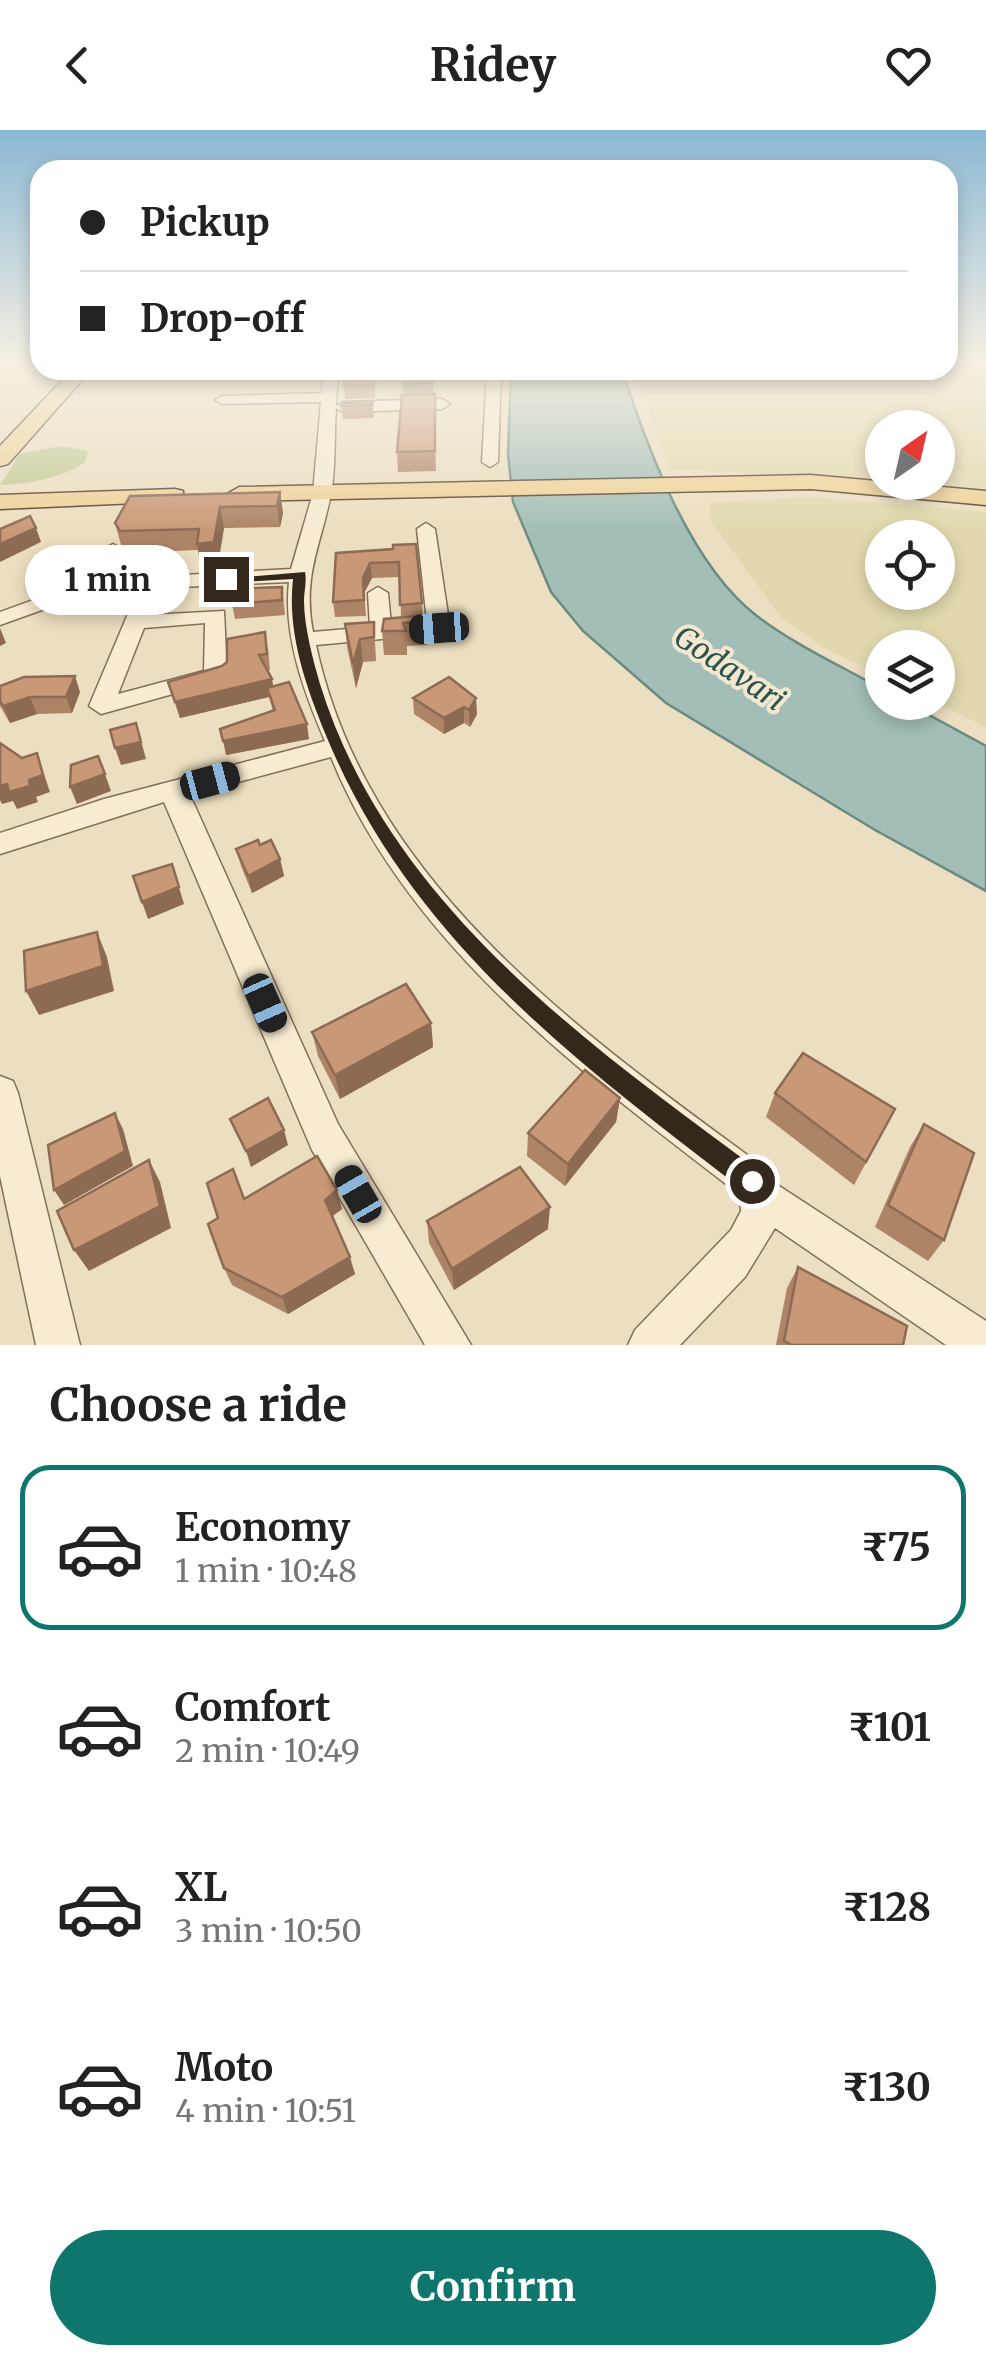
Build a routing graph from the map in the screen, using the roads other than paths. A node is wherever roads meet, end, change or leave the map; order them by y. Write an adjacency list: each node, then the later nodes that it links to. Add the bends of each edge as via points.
1 (26, 420): 4 (main road)
2 (327, 420): 8 (street)
3 (492, 420): 6 (street)
4 (6, 438): 5 (main road)
5 (0, 458)
6 (490, 462)
7 (474, 494): 8 (main road); 9 (main road, via 766,482); 11 (main road, via 829,494)
8 (321, 497): 10 (main road); 12 (main road); 15 (street)
9 (986, 498)
10 (0, 502)
11 (986, 507)
12 (0, 512)
13 (426, 529): 21 (street, via 439,628)
14 (112, 550): 17 (street)
15 (300, 574): 16 (street); 22 (street)
16 (151, 583): 17 (street); 20 (street)
17 (96, 586): 19 (street)
18 (378, 593): 21 (street)
19 (0, 619)
20 (135, 622): 20 (street, via 101,706 215,675 216,616)
21 (381, 633): 22 (street)
22 (304, 638): 23 (street, via 312,684)
23 (339, 746): 24 (street); 27 (street, via 413,879 472,945 586,1056 752,1181)
24 (177, 790): 25 (street); 29 (street, via 325,1137)
25 (0, 844)
26 (1, 1100): 28 (street)
27 (762, 1197): 30 (street, via 748,1239); 31 (street)
28 (58, 1345)
29 (449, 1345)
30 (650, 1345)
31 (984, 1345)

